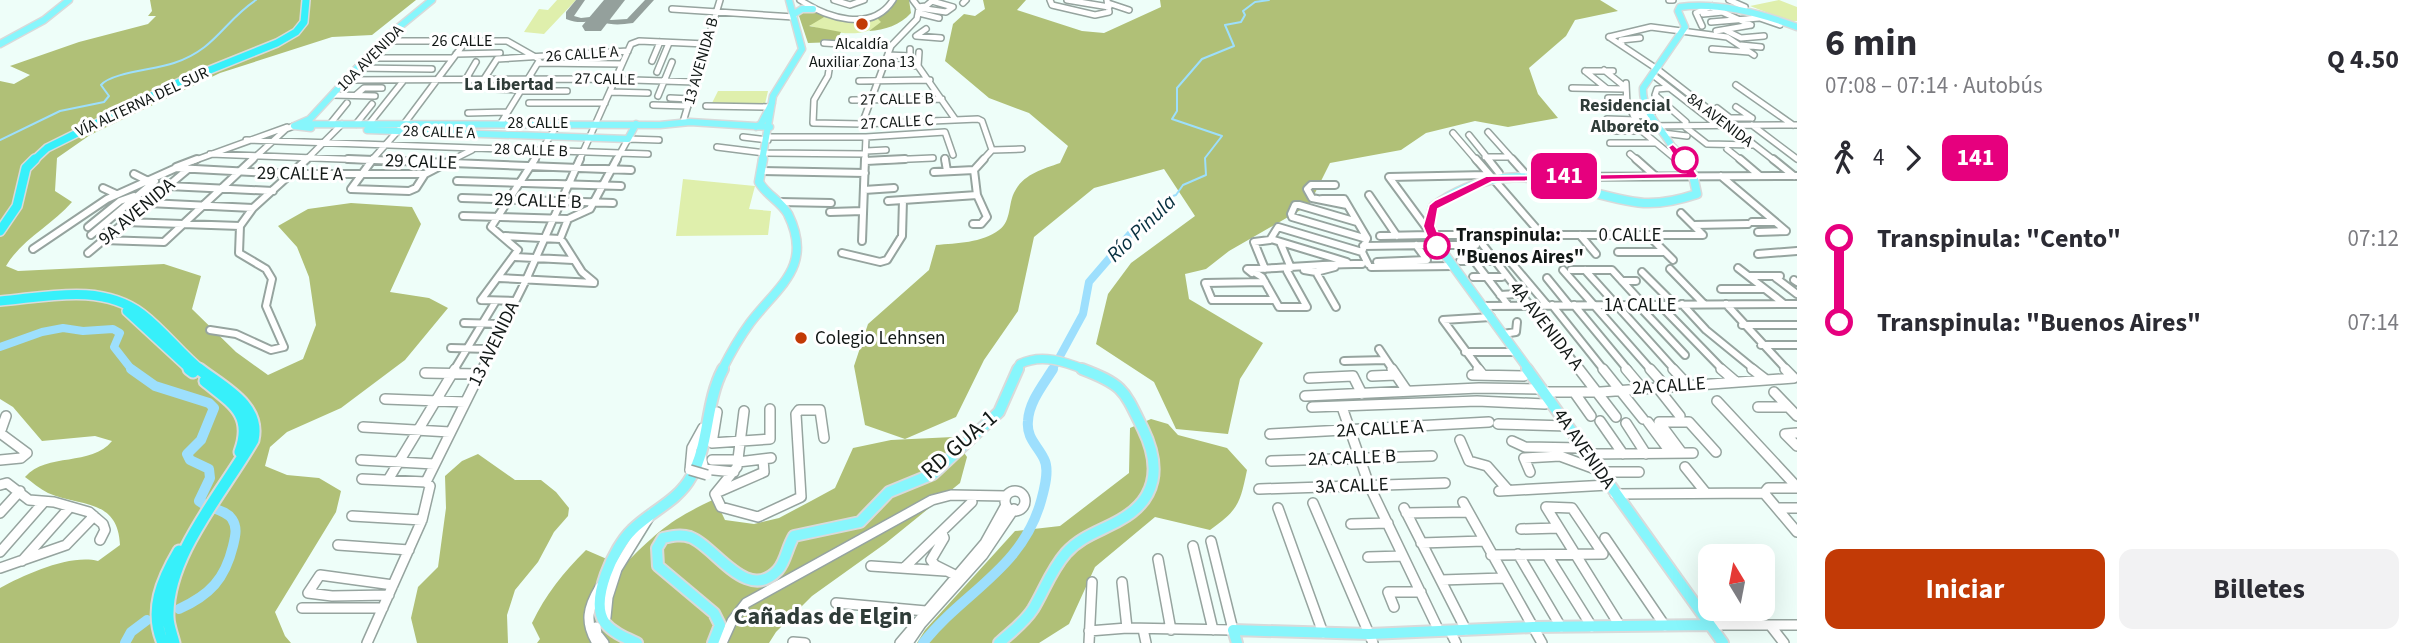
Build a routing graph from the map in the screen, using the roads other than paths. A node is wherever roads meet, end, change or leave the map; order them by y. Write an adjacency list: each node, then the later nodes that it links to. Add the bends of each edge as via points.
1 (61, 0): 42 (main road)
2 (69, 0): 42 (main road, via 44,20)
3 (304, 0): 249 (highway, VÍA ALTERNA DEL SUR, via 304,19 291,34 45,148 21,167)
4 (432, 0): 39 (main road, 10A AVENIDA)
5 (720, 0): 22 (street, 13 AVENIDA B)
6 (789, 0): 25 (main road)
7 (800, 0): 19 (street)
8 (834, 0): 9 (street, via 853,5)
9 (864, 0)
10 (893, 0): 19 (street, via 884,12 863,19)
11 (913, 0): 20 (street)
12 (1067, 0): 15 (street)
13 (1729, 0): 17 (street)
14 (1049, 1): 15 (street, via 1093,15 1108,12)
15 (1108, 3): 21 (street)
16 (1710, 7): 23 (street); 26 (street); 32 (street, via 1696,13)
17 (1745, 7): 26 (main road); 35 (main road, via 1711,0 1684,3 1678,9 1686,24)
18 (672, 9): 22 (street)
19 (813, 9): 25 (main road)
20 (919, 9): 20 (street, via 946,12 954,7 932,1); 27 (street); 30 (street)
21 (1129, 10)
22 (716, 11): 25 (street); 47 (street, 13 AVENIDA B)
23 (1724, 12): 24 (street); 28 (street)
24 (1703, 14)
25 (794, 15): 114 (main road, via 802,49)
26 (1756, 16): 28 (street); 31 (main road); 31 (main road)
27 (939, 18)
28 (1743, 20): 29 (street); 33 (street, via 1752,27)
29 (1711, 22)
30 (914, 24): 37 (street, via 928,29 916,36); 50 (street)
31 (1790, 25)
32 (1702, 26)
33 (1726, 30): 34 (street); 36 (street, via 1741,38)
34 (1716, 31)
35 (1682, 32): 46 (street, 8A AVENIDA, via 1641,28 1609,37); 48 (street, via 1727,37); 72 (main road)
36 (1764, 36)
37 (941, 38)
38 (1638, 39): 46 (street)
39 (382, 41): 40 (street, 26 CALLE); 59 (main road, 10A AVENIDA)
40 (433, 41): 41 (street, 26 CALLE); 49 (street)
41 (466, 41): 57 (street); 60 (street, 26 CALLE, via 507,41)
42 (0, 42)
43 (660, 42): 44 (street); 54 (street, 13 AVENIDA, via 631,44); 61 (street)
44 (668, 43): 47 (street); 71 (street)
45 (824, 43): 50 (street)
46 (1621, 43): 72 (street, 8A AVENIDA)
47 (706, 44): 84 (street, 13 AVENIDA B)
48 (1741, 45): 51 (street); 53 (street, via 1752,53)
49 (428, 47)
50 (890, 47): 56 (street)
51 (1760, 47)
52 (910, 49): 56 (street, via 910,56)
53 (1712, 50)
54 (628, 51): 60 (street, 26 CALLE A, via 598,50); 64 (street, 13 AVENIDA)
55 (919, 52): 66 (street)
56 (888, 55): 65 (street)
57 (454, 56): 58 (street); 59 (street); 73 (street)
58 (498, 56): 60 (street); 75 (street)
59 (366, 58): 67 (main road, 10A AVENIDA)
60 (539, 60): 64 (street); 76 (street)
61 (652, 61)
62 (476, 62): 74 (street)
63 (672, 62): 82 (street)
64 (622, 64): 77 (street, 13 AVENIDA)
65 (885, 64): 66 (street); 85 (street); 136 (street, 27 CALLE C, via 834,62 814,100 813,123)
66 (918, 66): 81 (street)
67 (357, 68): 68 (street); 78 (main road, 10A AVENIDA)
68 (432, 69)
69 (1604, 71): 70 (street); 87 (street); 93 (street, via 1585,71)
70 (1613, 71)
71 (657, 72)
72 (1655, 72): 88 (street); 122 (main road, via 1642,94); 139 (street, 8A AVENIDA)
73 (438, 79): 74 (street, 27 CALLE); 80 (street, 27 CALLE); 134 (street)
74 (466, 79): 75 (street, 27 CALLE)
75 (484, 79): 76 (street, 27 CALLE)
76 (527, 79): 77 (street, 27 CALLE); 94 (street)
77 (616, 79): 82 (street, 27 CALLE); 96 (street, 13 AVENIDA)
78 (346, 80): 79 (street, 27 CALLE); 98 (main road, 10A AVENIDA)
79 (372, 80): 80 (street, 27 CALLE); 89 (street)
80 (404, 80): 133 (street)
81 (930, 80): 85 (street); 105 (street)
82 (664, 81): 84 (street, 27 CALLE); 101 (street)
83 (859, 81): 85 (street)
84 (695, 82): 108 (street, 13 AVENIDA B)
85 (880, 82): 107 (street)
86 (1736, 85): 137 (street)
87 (1625, 86): 93 (street); 104 (street)
88 (1669, 87): 125 (street); 147 (street, via 1657,89 1654,95)
89 (364, 88): 90 (street); 99 (street)
90 (382, 88)
91 (1572, 88): 93 (street)
92 (495, 89): 94 (street)
93 (1606, 89)
94 (520, 91): 95 (street); 119 (street)
95 (567, 91)
96 (610, 92): 97 (street); 111 (street, 13 AVENIDA)
97 (648, 93)
98 (332, 94): 99 (street); 129 (main road, 10A AVENIDA)
99 (356, 95): 100 (street)
100 (375, 96)
101 (658, 96)
102 (670, 98): 108 (street)
103 (1608, 98): 104 (street)
104 (1625, 98): 121 (street)
105 (942, 99): 107 (street, 27 CALLE B); 123 (street)
106 (852, 100): 107 (street, 27 CALLE B)
107 (873, 100): 136 (street)
108 (689, 102): 113 (street); 127 (street, 13 AVENIDA B)
109 (347, 103): 138 (street)
110 (529, 103): 111 (street)
111 (605, 103): 131 (street, 13 AVENIDA)
112 (372, 104): 132 (street)
113 (653, 105)
114 (771, 105): 115 (street); 140 (main road); 141 (main road)
115 (706, 106)
116 (1736, 107): 128 (street)
117 (1717, 108): 128 (street, via 1732,118)
118 (1615, 109): 121 (street)
119 (507, 112): 120 (street); 126 (street)
120 (468, 113)
121 (1632, 113): 122 (street); 124 (street, via 1637,120)
122 (1652, 118): 143 (main road)
123 (954, 119): 136 (street, 27 CALLE C); 171 (street, 27 CALLE C, via 980,119)
124 (1607, 119)
125 (1712, 121)
126 (501, 122): 130 (main road, 28 CALLE); 134 (main road, 28 CALLE)
127 (683, 122): 135 (main road, 28 CALLE); 140 (main road, 28 CALLE)
128 (1752, 122): 137 (street); 139 (street); 187 (street)
129 (302, 123): 138 (main road, 28 CALLE A); 142 (street, 9A AVENIDA)
130 (559, 123): 131 (main road, 28 CALLE); 151 (street)
131 (597, 123): 135 (main road, 28 CALLE); 152 (street, 13 AVENIDA)
132 (356, 124): 133 (main road, 28 CALLE); 138 (main road, 28 CALLE)
133 (369, 124): 134 (main road, 28 CALLE)
134 (404, 124): 144 (street)
135 (636, 124): 156 (main road)
136 (862, 124)
137 (1795, 125)
138 (336, 126): 144 (main road, 28 CALLE A); 160 (street)
139 (1728, 126): 147 (street); 164 (street, 8A AVENIDA)
140 (756, 127): 141 (main road, 28 CALLE)
141 (770, 127): 155 (main road)
142 (285, 128): 157 (street, 9A AVENIDA); 159 (street)
143 (1663, 130): 146 (street, via 1637,127); 147 (street); 147 (street); 147 (street); 166 (main road)
144 (398, 131): 151 (main road, 28 CALLE A); 163 (street)
145 (1603, 131): 146 (street)
146 (1642, 131): 162 (street)
147 (1685, 131): 164 (street, via 1709,144)
148 (1489, 132): 184 (street)
149 (1453, 134): 211 (street)
150 (1469, 135): 183 (street)
151 (551, 136): 152 (main road, 28 CALLE A); 172 (street)
152 (590, 137): 156 (main road, 28 CALLE A); 173 (street, 13 AVENIDA)
153 (743, 137): 155 (street)
154 (866, 137): 155 (street); 178 (street, via 946,132); 180 (street)
155 (768, 138): 175 (main road)
156 (628, 139): 158 (street, 28 CALLE A); 174 (street)
157 (246, 140): 159 (street, 28 CALLE B); 176 (street, 9A AVENIDA)
158 (659, 140)
159 (272, 142): 160 (street, 28 CALLE B); 179 (street)
160 (323, 142): 163 (street, 28 CALLE B); 182 (street)
161 (1610, 143): 162 (street)
162 (1655, 143): 197 (street)
163 (383, 145): 167 (street, 28 CALLE B); 188 (street)
164 (1754, 145): 212 (street, 8A AVENIDA)
165 (717, 147): 175 (street)
166 (1673, 147): 197 (main road)
167 (475, 149): 172 (street, 28 CALLE B); 189 (street)
168 (1022, 149): 171 (street)
169 (1727, 149): 210 (street)
170 (886, 150): 180 (street)
171 (992, 150): 195 (street)
172 (541, 151): 173 (street, 28 CALLE B); 190 (street)
173 (584, 152): 174 (street, 28 CALLE B); 191 (street, 13 AVENIDA)
174 (620, 153): 177 (street, 28 CALLE B); 193 (street)
175 (765, 153): 180 (street); 199 (main road)
176 (210, 154): 179 (street, 29 CALLE); 192 (street, 9A AVENIDA)
177 (648, 154)
178 (953, 155)
179 (256, 156): 182 (street, 29 CALLE); 198 (street)
180 (865, 156): 185 (street); 201 (street)
181 (1629, 156): 208 (street)
182 (309, 157): 188 (street, 29 CALLE); 204 (street)
183 (1485, 157): 184 (street); 202 (street)
184 (1509, 157): 207 (street)
185 (933, 158)
186 (945, 158): 196 (street)
187 (1797, 159)
188 (372, 160): 189 (street, 29 CALLE); 206 (street)
189 (448, 163): 190 (street, 29 CALLE); 205 (street)
190 (531, 166): 191 (street, 29 CALLE); 215 (street)
191 (576, 168): 193 (street, 29 CALLE); 216 (street, 13 AVENIDA)
192 (179, 169): 198 (street, 29 CALLE A); 213 (street); 218 (street, 9A AVENIDA); 226 (street)
193 (611, 169): 194 (street, 29 CALLE); 219 (street)
194 (631, 170)
195 (974, 170): 196 (street); 228 (street)
196 (947, 171): 200 (street)
197 (1689, 171): 207 (main road, via 1697,194 1659,204 1629,202); 208 (street); 209 (street)
198 (239, 172): 204 (street, 29 CALLE A); 223 (street)
199 (761, 172): 201 (street); 236 (main road, via 761,186)
200 (934, 172)
201 (865, 173): 224 (street)
202 (1499, 173)
203 (134, 174): 213 (street)
204 (292, 174): 206 (street, 29 CALLE A); 225 (street)
205 (425, 174): 206 (street, 29 CALLE A); 206 (street, via 409,191 351,190)
206 (359, 175)
207 (1527, 175): 208 (street); 211 (main road)
208 (1654, 176)
209 (1721, 176): 210 (street); 252 (street)
210 (1761, 176): 212 (street)
211 (1489, 177): 264 (main road, via 1435,205 1429,218); 264 (street, 4A AVENIDA, via 1388,178); 265 (street)
212 (1796, 177)
213 (148, 181): 227 (street)
214 (457, 181): 215 (street)
215 (520, 183): 216 (street); 231 (street)
216 (569, 185): 219 (street); 233 (street, 13 AVENIDA)
217 (1335, 185): 251 (street, via 1308,185 1310,196 1342,198)
218 (167, 186): 223 (street); 239 (street, 9A AVENIDA)
219 (603, 186): 220 (street); 235 (street)
220 (621, 186)
221 (103, 188): 227 (street)
222 (894, 188): 224 (street)
223 (221, 189): 225 (street); 240 (street)
224 (864, 190): 242 (street)
225 (273, 191): 241 (street)
226 (141, 193): 258 (street, via 120,201); 259 (street)
227 (116, 194): 282 (street)
228 (977, 195): 232 (street); 254 (street, via 987,216 981,224)
229 (1369, 195): 269 (street)
230 (462, 198): 231 (street, 29 CALLE B)
231 (509, 200): 233 (street, 29 CALLE B); 246 (street)
232 (903, 200): 234 (street); 287 (street, via 902,236 887,260)
233 (562, 201): 235 (street, 29 CALLE B); 247 (street, 13 AVENIDA)
234 (888, 201)
235 (594, 202): 237 (street, 29 CALLE B); 248 (street, via 590,209)
236 (780, 202): 238 (street); 409 (main road, via 793,231 795,266 751,322 718,379)
237 (613, 203)
238 (831, 203)
239 (147, 204): 240 (street); 250 (street, 9A AVENIDA)
240 (203, 206): 241 (street); 253 (street)
241 (253, 208): 257 (street)
242 (863, 211): 243 (street); 275 (street)
243 (830, 212)
244 (1681, 213): 255 (street)
245 (463, 216): 246 (street)
246 (498, 217): 247 (street); 263 (street, via 491,227)
247 (552, 219): 248 (street); 271 (street, 13 AVENIDA)
248 (568, 219): 274 (street)
249 (6, 220): 260 (highway, VÍA ALTERNA DEL SUR)
250 (124, 222): 253 (street); 273 (street, 9A AVENIDA)
251 (1357, 222): 294 (street); 294 (street, via 1299,205 1291,215)
252 (1775, 222): 255 (street); 261 (street, via 1786,230)
253 (183, 224): 257 (street); 273 (street, via 160,243)
254 (973, 224)
255 (1694, 225): 267 (street, 0 CALLE, via 1701,236)
256 (76, 226): 258 (street)
257 (240, 226): 352 (street, via 239,253 266,269 272,279 264,307 284,347 271,350 244,336)
258 (88, 227): 259 (street)
259 (101, 227): 262 (street)
260 (0, 231)
261 (1758, 232)
262 (91, 235)
263 (504, 235): 271 (street); 292 (street, via 518,250)
264 (1432, 235): 269 (street, 0 CALLE); 270 (street, 0 CALLE); 300 (main road, 4A AVENIDA)
265 (1542, 235): 266 (street, 0 CALLE); 270 (street, 0 CALLE)
266 (1580, 235): 267 (street, 0 CALLE); 288 (street)
267 (1648, 235): 285 (street)
268 (1380, 236): 269 (street, 0 CALLE)
269 (1397, 236)
270 (1476, 236): 336 (street, 4A AVENIDA A)
271 (544, 238): 274 (street); 293 (street, 13 AVENIDA)
272 (1270, 239): 276 (street); 294 (street, via 1279,227); 303 (street, via 1254,242)
273 (103, 240): 286 (street, 9A AVENIDA)
274 (561, 240): 295 (street)
275 (862, 241)
276 (1280, 242): 291 (street); 305 (street)
277 (1431, 245): 281 (street)
278 (1450, 245): 279 (street)
279 (1462, 245): 280 (street); 298 (street)
280 (1476, 245)
281 (1416, 246): 294 (street); 294 (street, via 1427,260)
282 (33, 249)
283 (1797, 251): 289 (street)
284 (1618, 252): 285 (street)
285 (1665, 252): 297 (street)
286 (88, 253)
287 (842, 253)
288 (1596, 254)
289 (1758, 254)
290 (1300, 255): 291 (street)
291 (1321, 255): 294 (street)
292 (515, 257): 293 (street); 315 (street)
293 (535, 259): 295 (street); 317 (street, 13 AVENIDA)
294 (1366, 259): 300 (street); 301 (street); 305 (street)
295 (573, 260): 317 (street, via 594,283)
296 (1509, 260): 337 (street)
297 (1673, 260)
298 (1474, 261): 299 (street); 300 (street); 313 (street)
299 (1490, 261)
300 (1455, 263): 343 (main road, 4A AVENIDA)
301 (1335, 267): 306 (street); 309 (street)
302 (1738, 268): 311 (street)
303 (1265, 269): 305 (street); 308 (street)
304 (1671, 269): 331 (street)
305 (1289, 270): 306 (street); 308 (street); 326 (street, via 1307,307 1283,309)
306 (1304, 270): 309 (street)
307 (1585, 270): 318 (street, via 1610,270); 339 (street, via 1567,270); 340 (street)
308 (1254, 271): 320 (street)
309 (1316, 272): 344 (street)
310 (1642, 272): 330 (street)
311 (1749, 276): 322 (street); 324 (street, via 1778,277)
312 (1473, 277): 313 (street)
313 (1487, 277): 314 (street); 325 (street)
314 (1502, 277)
315 (499, 278): 317 (street); 327 (street, via 481,300)
316 (1547, 278): 338 (street)
317 (526, 280): 328 (street, 13 AVENIDA)
318 (1622, 281): 319 (street); 341 (street)
319 (1636, 281)
320 (1265, 282): 326 (street); 326 (street, via 1205,283 1212,300)
321 (1721, 289): 322 (street)
322 (1765, 289): 333 (street)
323 (1517, 294): 325 (street)
324 (1797, 294)
325 (1500, 295): 335 (street)
326 (1275, 300)
327 (496, 301): 328 (street); 348 (street)
328 (515, 301): 349 (street, 13 AVENIDA)
329 (0, 303): 532 (highway, via 65,299 113,303 136,316 180,361 230,397 244,417 245,449 169,567 156,625)
330 (1678, 304): 331 (street, 1A CALLE); 342 (street, 1A CALLE); 374 (street)
331 (1704, 304): 332 (street, 1A CALLE)
332 (1726, 304): 333 (street, 1A CALLE); 350 (street)
333 (1783, 304): 334 (street, 1A CALLE)
334 (1797, 304)
335 (1508, 305): 336 (street, 1A CALLE); 343 (street, 1A CALLE)
336 (1531, 305): 337 (street, 1A CALLE); 384 (street, 4A AVENIDA A)
337 (1549, 305): 338 (street, 1A CALLE); 381 (street)
338 (1572, 305): 339 (street, 1A CALLE); 379 (street)
339 (1593, 305): 340 (street, 1A CALLE); 378 (street)
340 (1616, 305): 341 (street, 1A CALLE); 377 (street)
341 (1641, 305): 342 (street, 1A CALLE); 362 (street)
342 (1660, 305): 376 (street)
343 (1483, 306): 345 (main road, 4A AVENIDA)
344 (1336, 307)
345 (1490, 317): 353 (main road, 4A AVENIDA); 360 (street, via 1443,320)
346 (1517, 322): 353 (street, via 1516,332)
347 (464, 323): 348 (street)
348 (481, 324): 349 (street); 357 (street)
349 (503, 324): 358 (street, 13 AVENIDA)
350 (1742, 325): 351 (street); 354 (street)
351 (1797, 325)
352 (210, 330)
353 (1503, 334): 361 (main road, 4A AVENIDA)
354 (1761, 345): 355 (street); 375 (street)
355 (1797, 345)
356 (451, 348): 357 (street)
357 (467, 348): 358 (street); 366 (street)
358 (490, 349): 367 (street, 13 AVENIDA)
359 (1379, 349): 363 (street)
360 (1464, 350): 361 (street); 370 (street)
361 (1515, 351): 380 (main road, 4A AVENIDA)
362 (1685, 355)
363 (1386, 359): 364 (street); 368 (street)
364 (1344, 361)
365 (425, 373): 366 (street)
366 (452, 374): 367 (street); 389 (street)
367 (478, 374): 391 (street, 13 AVENIDA)
368 (1396, 375): 371 (street); 382 (street)
369 (1472, 375): 370 (street)
370 (1483, 375): 372 (street)
371 (1371, 376)
372 (1524, 376)
373 (1309, 378): 386 (street, via 1353,376)
374 (1765, 379): 375 (street, 2A CALLE); 376 (street, 2A CALLE)
375 (1795, 379)
376 (1735, 381): 377 (street, 2A CALLE)
377 (1687, 384): 378 (street, 2A CALLE)
378 (1661, 386): 379 (street, 2A CALLE); 402 (street)
379 (1643, 388): 381 (street, 2A CALLE)
380 (1543, 390): 382 (street, 2A CALLE); 383 (street, 2A CALLE); 407 (main road, 4A AVENIDA)
381 (1620, 390): 384 (street, 2A CALLE); 424 (street)
382 (1406, 391): 386 (street, 2A CALLE)
383 (1574, 392): 384 (street, 2A CALLE); 401 (street)
384 (1597, 392): 404 (street, 4A AVENIDA A)
385 (1774, 392): 396 (street)
386 (1362, 394): 387 (street, 2A CALLE)
387 (1305, 396)
388 (385, 399): 389 (street)
389 (436, 401): 391 (street); 410 (street)
390 (1717, 401): 449 (street)
391 (465, 402): 412 (street, 13 AVENIDA)
392 (1545, 404): 394 (street, via 1477,401)
393 (1312, 407): 394 (street)
394 (1344, 407): 411 (street)
395 (1758, 407): 396 (street)
396 (1788, 407): 403 (street)
397 (770, 409): 419 (street, via 768,440)
398 (744, 411): 419 (street)
399 (717, 412): 419 (street, via 712,443)
400 (6, 416): 414 (street)
401 (1591, 416)
402 (1680, 416)
403 (1797, 416)
404 (1616, 417)
405 (1600, 421): 427 (street)
406 (1626, 423): 428 (street)
407 (1568, 426): 411 (street, 2A CALLE A, via 1494,423); 422 (main road, 4A AVENIDA)
408 (363, 427): 410 (street)
409 (703, 428): 421 (main road); 442 (street, bridge, via 688,463 690,470)
410 (416, 431): 412 (street); 436 (street)
411 (1353, 431): 415 (street, 2A CALLE A); 430 (street)
412 (450, 432): 437 (street, 13 AVENIDA)
413 (1797, 433): 420 (street, via 1786,434)
414 (0, 434): 431 (street, via 26,451 21,458)
415 (1270, 434)
416 (824, 438): 455 (street, via 820,411 799,410 796,427 802,494 797,501 752,517 721,507)
417 (1460, 440): 451 (street, via 1469,461 1487,466 1503,490)
418 (1512, 441): 422 (street, via 1525,447)
419 (739, 443): 434 (street)
420 (1797, 446)
421 (700, 448): 442 (street, via 704,469); 466 (main road, via 688,482)
422 (1585, 451): 427 (street); 439 (main road, 4A AVENIDA)
423 (1716, 452): 425 (street, via 1690,423 1659,422)
424 (1671, 453): 425 (street); 428 (street)
425 (1682, 453): 426 (street)
426 (1693, 453)
427 (1623, 454): 428 (street)
428 (1646, 454)
429 (1432, 456): 430 (street, 2A CALLE B)
430 (1363, 458): 435 (street, 2A CALLE B); 448 (street)
431 (0, 460)
432 (361, 460): 436 (street)
433 (712, 460): 434 (street)
434 (738, 461): 442 (street); 455 (street, via 767,458 764,472)
435 (1271, 461)
436 (398, 462): 437 (street); 444 (street)
437 (434, 464): 445 (street, 13 AVENIDA)
438 (1685, 467): 453 (street)
439 (1599, 471): 440 (street, via 1555,455 1524,458); 441 (street); 451 (main road, 4A AVENIDA)
440 (1530, 472)
441 (1639, 472)
442 (732, 474): 455 (street)
443 (362, 479): 444 (street)
444 (388, 480): 445 (street)
445 (426, 482): 469 (street, 13 AVENIDA, via 430,486)
446 (1445, 483): 448 (street, 3A CALLE)
447 (0, 485): 452 (street, via 7,483)
448 (1372, 485): 450 (street, 3A CALLE); 470 (street)
449 (1797, 487): 454 (street, via 1768,488)
450 (1259, 489)
451 (1612, 490): 453 (street); 514 (main road, 4A AVENIDA)
452 (20, 491): 458 (street, via 29,500); 465 (street)
453 (1706, 493): 454 (street)
454 (1764, 493): 462 (street)
455 (715, 494)
456 (972, 502): 475 (street)
457 (1463, 502): 464 (street)
458 (43, 503): 460 (street); 483 (street)
459 (1313, 503): 531 (street)
460 (70, 507): 467 (street); 492 (street)
461 (1278, 508): 530 (street)
462 (1777, 508): 463 (street); 472 (street)
463 (1797, 508)
464 (1468, 512): 479 (street); 480 (street, via 1405,510)
465 (0, 513)
466 (651, 514): 499 (main road, via 626,536); 511 (street, via 612,580)
467 (94, 516): 477 (street, via 105,530); 492 (street, via 66,545)
468 (352, 516): 469 (street)
469 (422, 520): 484 (street, 13 AVENIDA)
470 (1388, 523): 471 (street); 489 (street)
471 (1352, 524)
472 (1795, 527)
473 (1559, 528): 474 (street); 488 (street); 488 (street, via 1545,508 1572,508 1603,554)
474 (1521, 529)
475 (942, 533): 495 (street); 496 (street, via 944,538 931,560)
476 (1605, 538): 518 (street)
477 (100, 540)
478 (1211, 541): 526 (street)
479 (1484, 541): 480 (street); 486 (street)
480 (1421, 543): 500 (street)
481 (338, 545): 484 (street)
482 (1193, 546): 525 (street)
483 (1, 550)
484 (409, 550): 503 (street, 13 AVENIDA)
485 (1518, 554): 486 (street); 487 (street); 519 (street)
486 (1491, 555): 498 (street)
487 (1547, 555): 488 (street); 520 (street)
488 (1576, 555): 517 (street)
489 (1404, 556): 490 (street); 504 (street)
490 (1368, 557)
491 (1158, 559): 524 (street)
492 (20, 563): 494 (street)
493 (871, 566): 495 (street)
494 (0, 568)
495 (904, 568): 496 (street)
496 (945, 571): 497 (street)
497 (960, 577): 510 (street); 538 (street, via 983,555 1009,504 951,495 932,500 746,603)
498 (1504, 578): 500 (street); 522 (street)
499 (605, 580): 511 (main road); 513 (street, via 586,613)
500 (1441, 580): 527 (street)
501 (1092, 582): 528 (street)
502 (1122, 582): 521 (street)
503 (393, 585): 505 (street, 13 AVENIDA); 505 (street, via 320,575 307,593)
504 (1420, 592): 507 (street, via 1388,592); 529 (street)
505 (389, 595): 509 (street, 13 AVENIDA)
506 (836, 603): 510 (street)
507 (1394, 607)
508 (302, 608): 509 (street)
509 (383, 608): 533 (street, 13 AVENIDA)
510 (928, 612): 539 (street); 540 (street)
511 (603, 615): 513 (street); 536 (main road, via 608,626)
512 (1761, 621): 515 (street)
513 (592, 625): 534 (street); 535 (street)
514 (1710, 625): 515 (street); 518 (main road); 547 (main road, 4A AVENIDA)
515 (1765, 625): 516 (street); 548 (street)
516 (1797, 625)
517 (1620, 626): 518 (main road); 520 (main road)
518 (1665, 626)
519 (1561, 627): 520 (main road); 522 (main road)
520 (1592, 627)
521 (1127, 628): 523 (street); 528 (street)
522 (1533, 628): 527 (main road); 546 (street)
523 (1143, 629): 524 (street); 543 (street)
524 (1171, 630): 525 (street)
525 (1213, 630): 526 (street)
526 (1233, 630): 530 (main road); 544 (main road)
527 (1466, 630): 529 (main road)
528 (1089, 631): 542 (street)
529 (1445, 631): 531 (main road); 545 (street)
530 (1324, 633): 531 (main road)
531 (1371, 638)
532 (166, 639)
533 (368, 643)
534 (597, 643)
535 (604, 643)
536 (638, 643)
537 (713, 643): 541 (main road, RD GUA-1, via 720,625 714,613 658,566 657,548 663,538 677,534 696,537 736,576 762,580 778,570 794,537 860,522 889,492 933,474 999,412 1020,364 1035,358 1050,360 1120,384 1131,398 1157,464 1143,503 1127,516 1093,530 1065,554 1025,620)
538 (722, 643)
539 (901, 643)
540 (908, 643)
541 (999, 643)
542 (1089, 643)
543 (1146, 643)
544 (1237, 643)
545 (1456, 643)
546 (1542, 643)
547 (1723, 643)
548 (1784, 643)

